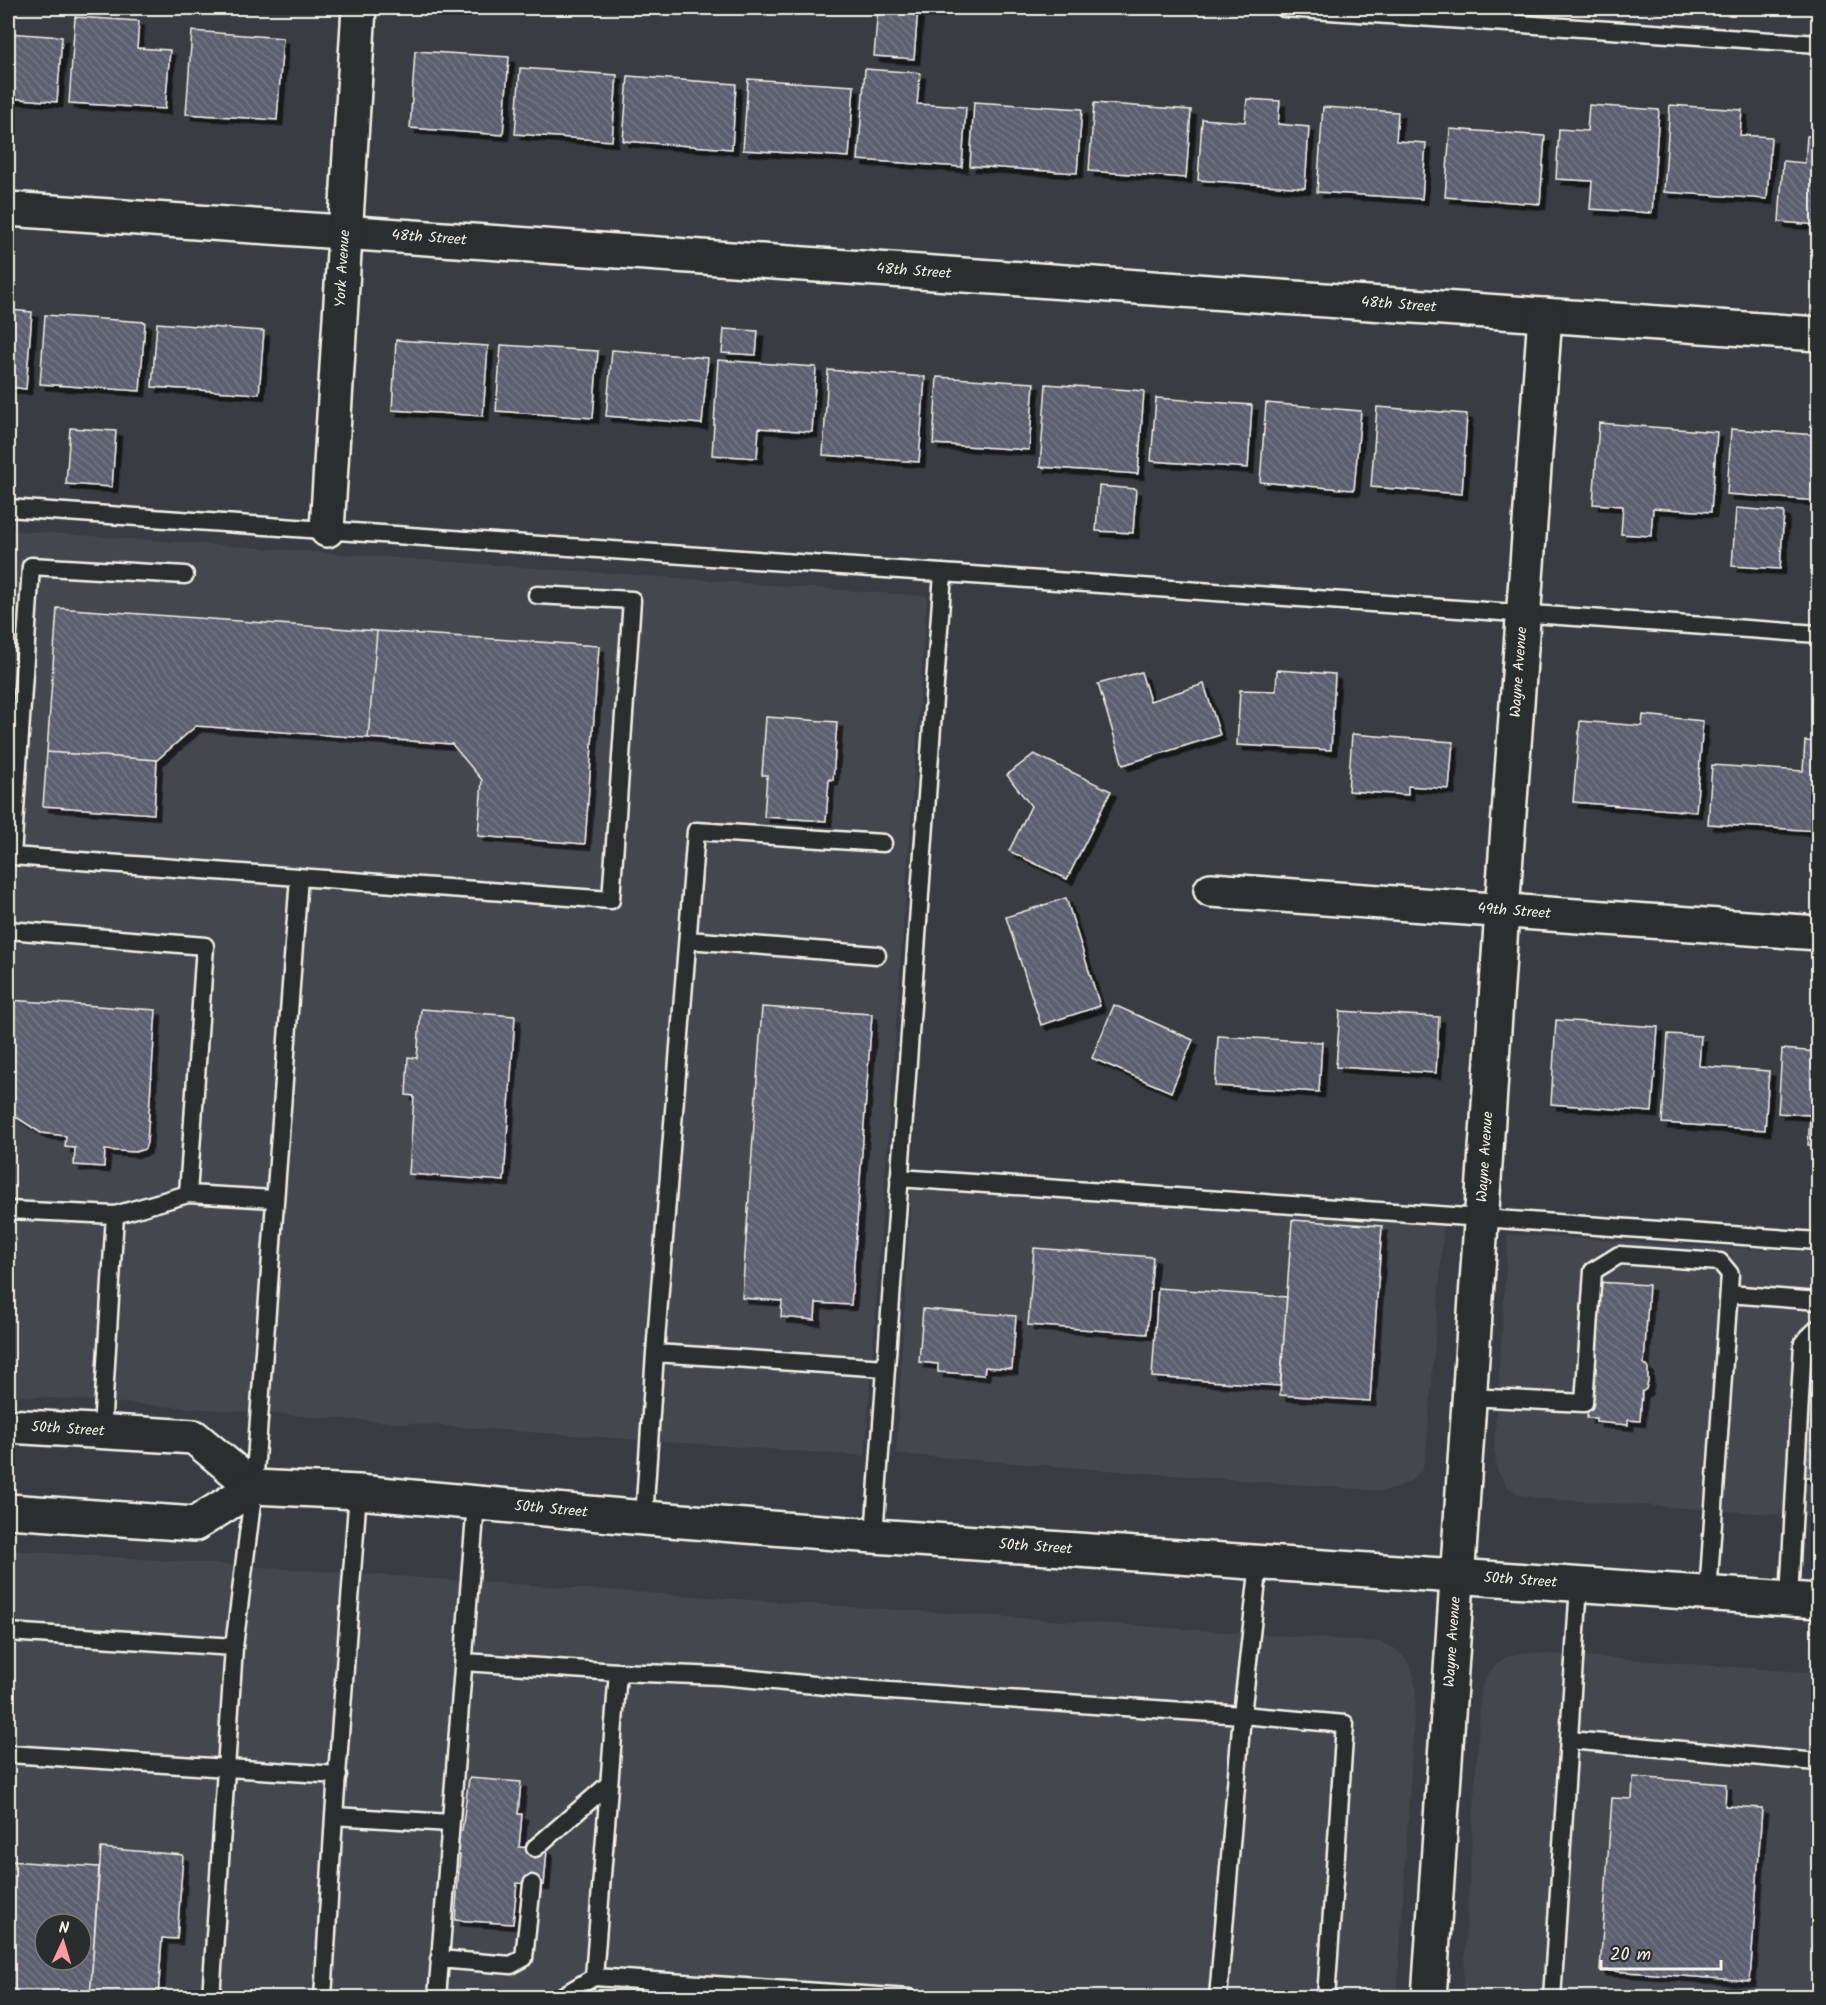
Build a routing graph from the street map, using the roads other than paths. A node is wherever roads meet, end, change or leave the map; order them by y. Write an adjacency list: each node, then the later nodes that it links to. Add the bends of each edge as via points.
1 (359, 8): 5 (street, York Avenue)
2 (1284, 8): 3 (lane)
3 (1818, 44)
4 (8, 209): 5 (street, 48th Street)
5 (345, 232): 6 (street, 48th Street); 9 (street, York Avenue)
6 (1545, 315): 7 (street, 48th Street); 13 (street, Wayne Avenue)
7 (1818, 334)
8 (8, 508): 9 (lane)
9 (327, 530): 10 (lane)
10 (943, 573): 13 (lane); 23 (lane)
11 (185, 575): 16 (lane, via 31,566 12,856)
12 (537, 595): 16 (lane, via 632,600 611,900)
13 (1524, 614): 14 (lane); 18 (street, Wayne Avenue)
14 (1818, 634)
15 (883, 843): 21 (lane, via 696,831)
16 (299, 877): 25 (lane)
17 (1211, 890): 18 (street, 49th Street)
18 (1502, 910): 20 (street, 49th Street); 28 (street, Wayne Avenue)
19 (8, 930): 24 (lane, via 205,946)
20 (1818, 933)
21 (688, 940): 22 (lane); 33 (lane)
22 (877, 955)
23 (899, 1178): 28 (lane); 34 (lane)
24 (188, 1194): 25 (lane); 27 (lane)
25 (274, 1199): 38 (lane)
26 (8, 1210): 27 (lane)
27 (115, 1215): 37 (lane)
28 (1481, 1217): 29 (lane); 35 (street, Wayne Avenue)
29 (1818, 1240)
30 (1729, 1294): 31 (lane); 35 (lane, via 1730,1274 1720,1262 1619,1255 1593,1271 1584,1403); 47 (lane)
31 (1818, 1301)
32 (1818, 1328): 48 (lane, via 1803,1343)
33 (655, 1353): 34 (lane); 42 (lane)
34 (886, 1368): 43 (lane)
35 (1469, 1397): 45 (street, Wayne Avenue)
36 (8, 1425): 37 (street, 50th Street)
37 (102, 1430): 38 (street, 50th Street, via 194,1437)
38 (254, 1487): 39 (street, 50th Street); 41 (street, via 195,1524); 50 (lane)
39 (358, 1492): 40 (street, 50th Street); 58 (lane)
40 (476, 1503): 42 (street, 50th Street); 51 (lane)
41 (8, 1511)
42 (644, 1518): 43 (street, 50th Street)
43 (874, 1536): 44 (street, 50th Street)
44 (1259, 1563): 45 (street, 50th Street); 53 (lane)
45 (1457, 1576): 46 (street, 50th Street); 73 (street, Wayne Avenue)
46 (1580, 1585): 47 (street, 50th Street); 54 (lane)
47 (1708, 1594): 48 (street, 50th Street)
48 (1804, 1599)
49 (8, 1632): 50 (lane)
50 (234, 1647): 57 (lane)
51 (464, 1662): 52 (lane); 61 (lane)
52 (618, 1672): 53 (lane, via 721,1676); 59 (lane)
53 (1242, 1715): 71 (lane); 72 (lane, via 1345,1724)
54 (1569, 1740): 56 (lane); 74 (lane)
55 (8, 1754): 57 (lane)
56 (1818, 1762)
57 (226, 1768): 58 (lane); 66 (lane)
58 (338, 1775): 60 (lane)
59 (609, 1784): 62 (lane); 65 (lane)
60 (334, 1816): 61 (lane); 67 (lane)
61 (450, 1823): 64 (lane)
62 (535, 1848)
63 (532, 1884): 64 (lane, via 524,1958 511,1965)
64 (439, 1959): 68 (lane)
65 (594, 1977): 69 (lane); 70 (lane)
66 (211, 1998)
67 (323, 1998)
68 (437, 1998)
69 (559, 1998)
70 (909, 1998)
71 (1218, 1998)
72 (1326, 1998)
73 (1429, 1998)
74 (1552, 1998)

